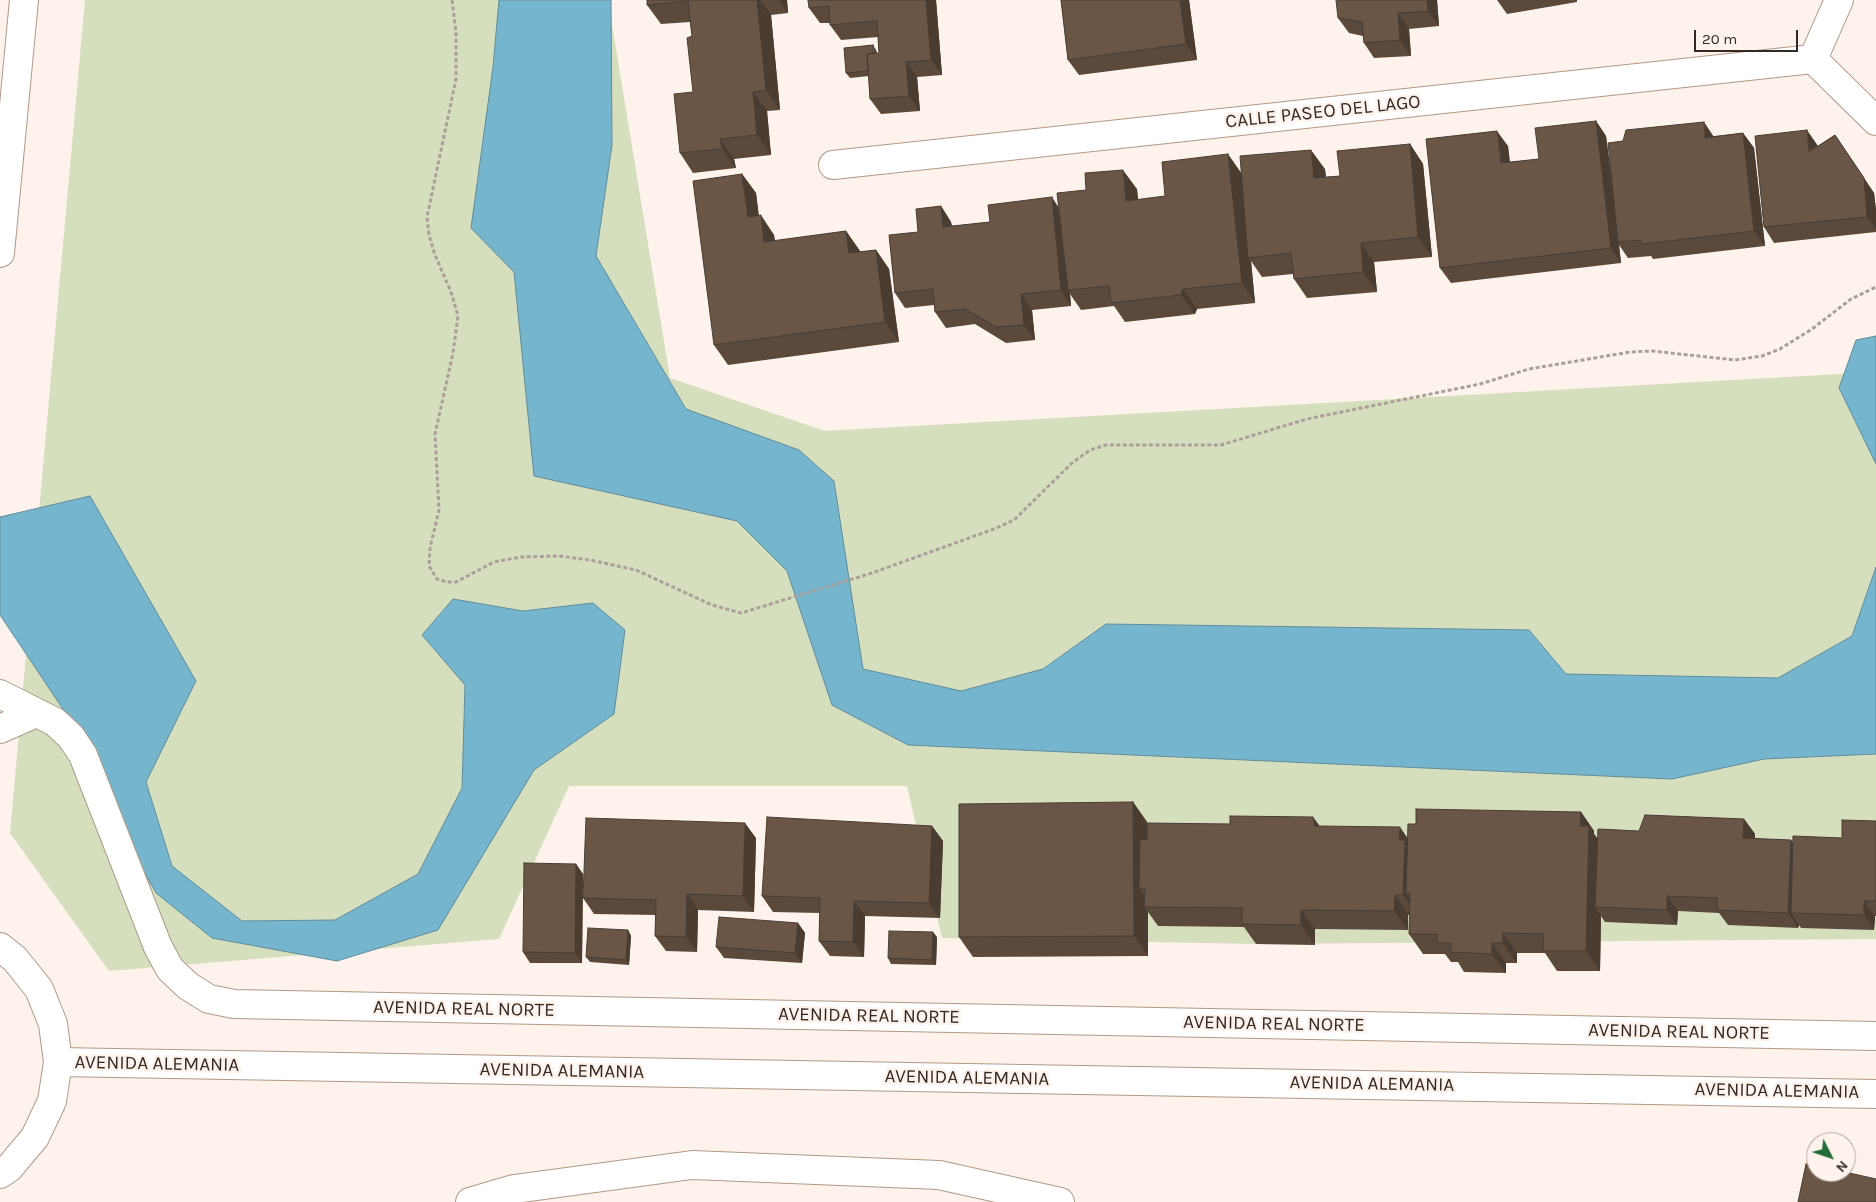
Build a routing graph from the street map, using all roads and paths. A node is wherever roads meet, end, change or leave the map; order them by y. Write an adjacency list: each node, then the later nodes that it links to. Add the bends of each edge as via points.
1 (24, 0): 7 (street)
2 (452, 0): 8 (path, via 456,79 427,217 434,255 458,316 435,434 439,510 429,566 437,579 447,582 456,582 494,562 520,557 559,556 636,570 741,613 872,573 1014,520 1072,463 1090,450 1106,445 1220,445 1307,419 1480,384 1529,368 1630,352 1652,351 1735,360 1762,356 1780,349 1850,299)
3 (1839, 0): 4 (street)
4 (1813, 59): 5 (street); 6 (street, CALLE PASEO DEL LAGO)
5 (1876, 121)
6 (833, 165)
7 (0, 253)
8 (1876, 287)
9 (0, 694): 10 (street, AVENIDA REAL NORTE)
10 (36, 713): 11 (street); 13 (street, AVENIDA REAL NORTE, via 55,722 72,737 83,755 158,947 170,969 188,986 210,999 234,1004)
11 (0, 729)
12 (0, 947): 14 (street, via 15,959 39,988 54,1024)
13 (1876, 1036)
14 (58, 1062): 15 (street, AVENIDA ALEMANIA); 16 (street, via 52,1101 35,1137)
15 (1876, 1094)
16 (0, 1174)
17 (470, 1202): 18 (street, via 514,1189 692,1164 939,1175)
18 (1060, 1202)

